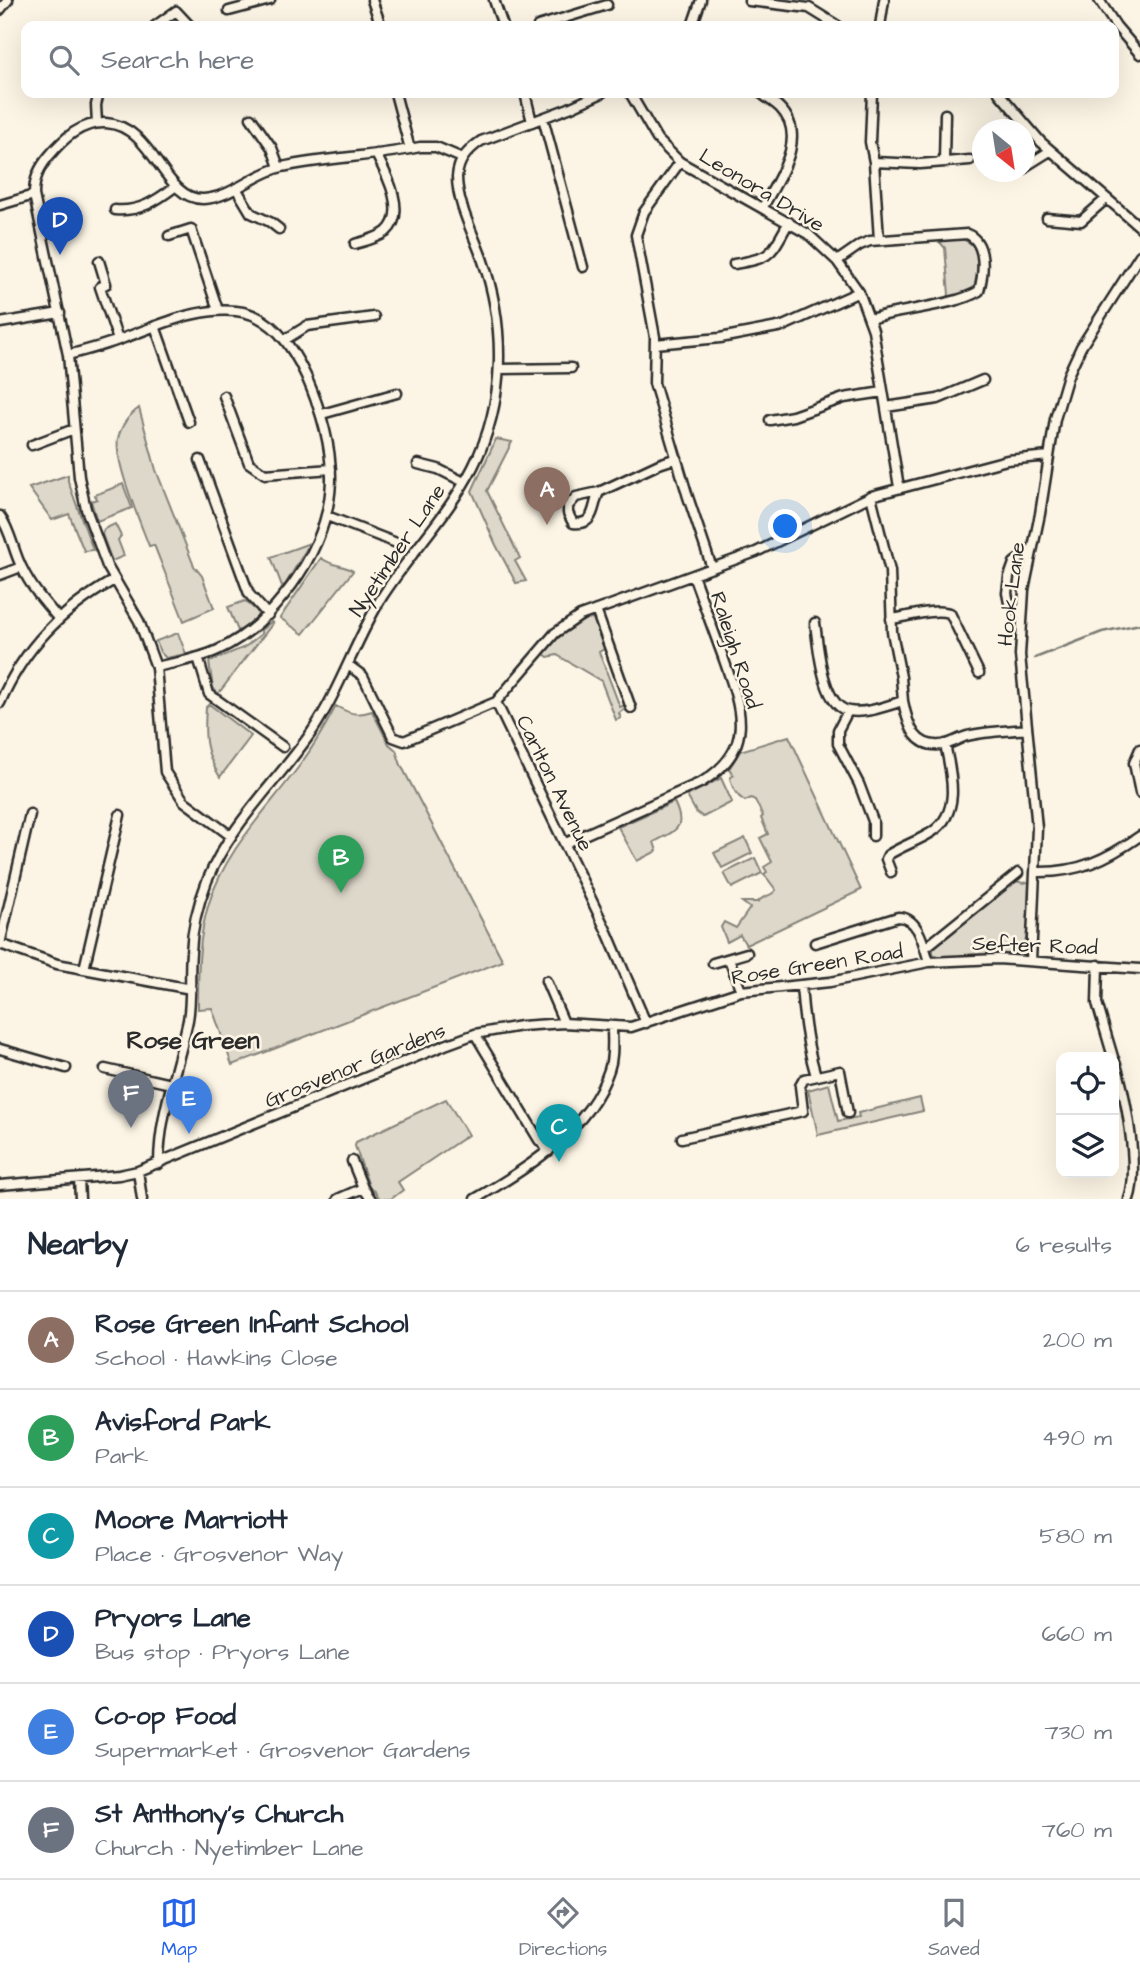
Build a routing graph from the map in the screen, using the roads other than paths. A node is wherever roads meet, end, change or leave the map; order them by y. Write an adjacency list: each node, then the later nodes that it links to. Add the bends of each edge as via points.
1 (8, 0): 11 (street)
2 (178, 0): 13 (street)
3 (270, 0): 12 (street)
4 (372, 0): 16 (street)
5 (495, 0): 17 (street)
6 (701, 0): 19 (street)
7 (884, 0): 21 (street)
8 (1099, 0): 22 (street)
9 (749, 1): 20 (street, via 809,8)
10 (607, 5): 18 (street)
11 (0, 10)
12 (229, 11)
13 (176, 12): 14 (street); 15 (street)
14 (162, 21)
15 (185, 21)
16 (379, 21)
17 (501, 21)
18 (554, 21)
19 (694, 21)
20 (830, 21)
21 (881, 21)
22 (1113, 21)
23 (1119, 30): 24 (street)
24 (1140, 54)
25 (98, 98): 37 (street)
26 (396, 98): 40 (street)
27 (526, 98): 38 (street)
28 (589, 98): 35 (street)
29 (633, 98): 47 (street, Leonora Drive, via 657,139)
30 (767, 98): 55 (street, via 782,110 792,141 789,159)
31 (872, 98): 48 (street)
32 (1003, 98): 36 (street)
33 (944, 114): 46 (street)
34 (251, 118): 49 (street)
35 (543, 118): 38 (street); 68 (street)
36 (1019, 119)
37 (97, 122): 50 (street, via 114,124 139,137); 52 (street, via 85,125 53,152 36,176)
38 (532, 122): 43 (street, via 481,141)
39 (1035, 137): 41 (street)
40 (410, 149): 42 (street); 43 (street, via 436,147)
41 (1050, 151): 45 (street); 53 (street)
42 (376, 154): 49 (street); 63 (street, via 393,188 393,224 379,236)
43 (462, 158): 81 (street, Nyetimber Lane, via 457,179 490,283)
44 (970, 160): 46 (street)
45 (1035, 160)
46 (944, 161): 48 (street)
47 (680, 162): 55 (street, Leonora Drive); 78 (street, via 644,212 636,235)
48 (874, 162): 62 (street)
49 (279, 167): 51 (street)
50 (176, 186): 51 (street, via 202,199); 56 (street, via 146,206)
51 (236, 188): 60 (street, via 251,213)
52 (34, 195): 54 (street); 71 (street)
53 (1106, 199): 57 (street, via 1081,221); 59 (street)
54 (0, 205)
55 (763, 207): 58 (street, Leonora Drive)
56 (115, 210)
57 (1047, 218)
58 (789, 222): 66 (street, Leonora Drive); 67 (street, via 764,258)
59 (1140, 226)
60 (279, 229)
61 (169, 236): 70 (street, via 191,229)
62 (879, 240): 66 (street, via 860,245); 73 (street, via 967,234 979,243 983,278 979,291 967,299)
63 (355, 244)
64 (1140, 255): 92 (street, Hook Lane, via 1068,375)
65 (99, 261): 77 (street, via 106,284 100,286)
66 (838, 261): 69 (street, Leonora Drive)
67 (734, 264)
68 (583, 267)
69 (859, 292): 73 (street, Leonora Drive); 78 (street, via 783,326)
70 (218, 310): 75 (street); 76 (street, via 260,318)
71 (60, 313): 74 (street); 79 (street)
72 (374, 317): 76 (street, via 307,326)
73 (870, 319): 83 (street, Leonora Drive)
74 (0, 323)
75 (155, 326): 77 (street); 89 (street)
76 (286, 339): 87 (street)
77 (118, 340): 79 (street)
78 (655, 344): 93 (street, via 654,383)
79 (68, 355): 90 (street)
80 (571, 368): 81 (street)
81 (499, 369): 97 (street, Nyetimber Lane, via 493,417)
82 (984, 380): 86 (street, via 938,398)
83 (883, 392): 86 (street, Leonora Drive); 88 (street, via 844,398)
84 (397, 393): 87 (street)
85 (224, 396): 96 (street, via 249,463 256,470 265,474)
86 (886, 407): 98 (street, Leonora Drive)
87 (322, 414): 96 (street)
88 (770, 420)
89 (189, 422)
90 (74, 429): 91 (street); 109 (street, via 86,509)
91 (32, 445)
92 (1049, 456): 98 (street, via 1007,460); 104 (street, Hook Lane)
93 (677, 458): 99 (street); 106 (street)
94 (200, 460): 112 (street, via 249,594)
95 (418, 464): 97 (street)
96 (331, 469): 102 (street)
97 (464, 482): 117 (street, Nyetimber Lane, via 382,598)
98 (899, 487): 100 (street)
99 (599, 492): 99 (street, via 571,501 568,513 573,523 592,518)
100 (871, 496): 106 (street, via 777,543); 114 (street, via 890,571)
101 (0, 516): 105 (street)
102 (327, 516): 103 (street); 112 (street, via 301,572)
103 (399, 544)
104 (1032, 550): 111 (street, Hook Lane); 111 (street, via 1014,563 1009,577 1009,603)
105 (21, 567): 107 (street); 113 (street, via 38,597)
106 (712, 568): 108 (street)
107 (0, 575)
108 (693, 575): 110 (street); 137 (street, Raleigh Road, via 741,711 732,755 702,782)
109 (114, 580): 113 (street); 118 (street, via 139,621)
110 (596, 610): 121 (street, via 560,628); 123 (street)
111 (1022, 614): 125 (street, Hook Lane, via 1020,655)
112 (268, 615): 116 (street, via 235,641)
113 (58, 618): 122 (street, via 22,660)
114 (891, 619): 119 (street, via 950,613); 120 (street)
115 (815, 622): 124 (street, via 825,680 836,704)
116 (198, 657): 118 (street); 127 (street, via 209,694)
117 (348, 665): 121 (street, Carlton Avenue, via 363,676 393,737 400,741); 134 (street, Nyetimber Lane, via 311,733)
118 (156, 667): 134 (street, via 165,772 184,802)
119 (979, 673)
120 (903, 701): 124 (street); 126 (street, via 915,737 929,744)
121 (496, 702): 137 (street, Carlton Avenue)
122 (0, 703)
123 (631, 708)
124 (848, 711): 133 (street, via 838,730 838,744)
125 (1027, 729): 126 (street, via 968,736); 139 (street, Hook Lane)
126 (945, 744): 138 (street, via 952,789 950,809 933,831 888,855)
127 (283, 747)
128 (1140, 749): 129 (street, via 1134,762)
129 (1140, 793)
130 (30, 814): 142 (street)
131 (120, 815): 151 (street)
132 (884, 817): 133 (street)
133 (873, 821): 135 (street)
134 (231, 836): 154 (street, Nyetimber Lane, via 199,904)
135 (873, 836)
136 (1140, 836): 139 (street, via 1116,853 1079,868)
137 (566, 844): 157 (street, Carlton Avenue)
138 (891, 872)
139 (1037, 872): 146 (street, Hook Lane)
140 (1018, 873): 143 (street)
141 (815, 943): 143 (street, via 898,916 912,921)
142 (0, 944): 151 (street)
143 (925, 948): 147 (street)
144 (747, 953): 145 (street)
145 (729, 959): 148 (street); 155 (street)
146 (1031, 961): 147 (street, Sefter Road); 149 (street, Sefter Road)
147 (929, 962): 153 (street, Rose Green Road)
148 (713, 963)
149 (1098, 965): 150 (street, Sefter Road); 161 (street, via 1097,1003)
150 (1140, 969)
151 (84, 970): 154 (street)
152 (546, 981): 156 (street)
153 (801, 985): 155 (street, Rose Green Road); 165 (street, via 806,1041)
154 (191, 989): 166 (street, Nyetimber Lane, via 189,1016)
155 (740, 991): 157 (street, Rose Green Road)
156 (564, 1023): 158 (street, Grosvenor Gardens); 159 (street, Grosvenor Gardens)
157 (646, 1023): 158 (street, Rose Green Road)
158 (612, 1027): 169 (street, via 610,1068 604,1084 575,1125)
159 (475, 1034): 169 (street); 171 (street, Grosvenor Gardens)
160 (0, 1049): 162 (street)
161 (1111, 1052)
162 (66, 1068)
163 (105, 1069): 166 (street)
164 (1119, 1075): 181 (street, via 1129,1104 1136,1169)
165 (816, 1076): 167 (street, via 840,1071); 168 (street, via 804,1079 800,1086 803,1111)
166 (171, 1084): 171 (street, Nyetimber Lane)
167 (848, 1112)
168 (682, 1138)
169 (549, 1151): 180 (street)
170 (352, 1161): 175 (street)
171 (159, 1164): 172 (street, Grosvenor Gardens)
172 (138, 1171): 173 (street, Grosvenor Gardens); 177 (street)
173 (79, 1179): 174 (street, Grosvenor Gardens); 176 (street)
174 (0, 1185)
175 (363, 1188): 178 (street); 179 (street)
176 (80, 1199)
177 (142, 1199)
178 (338, 1199)
179 (371, 1199)
180 (475, 1199)
181 (1129, 1199)

